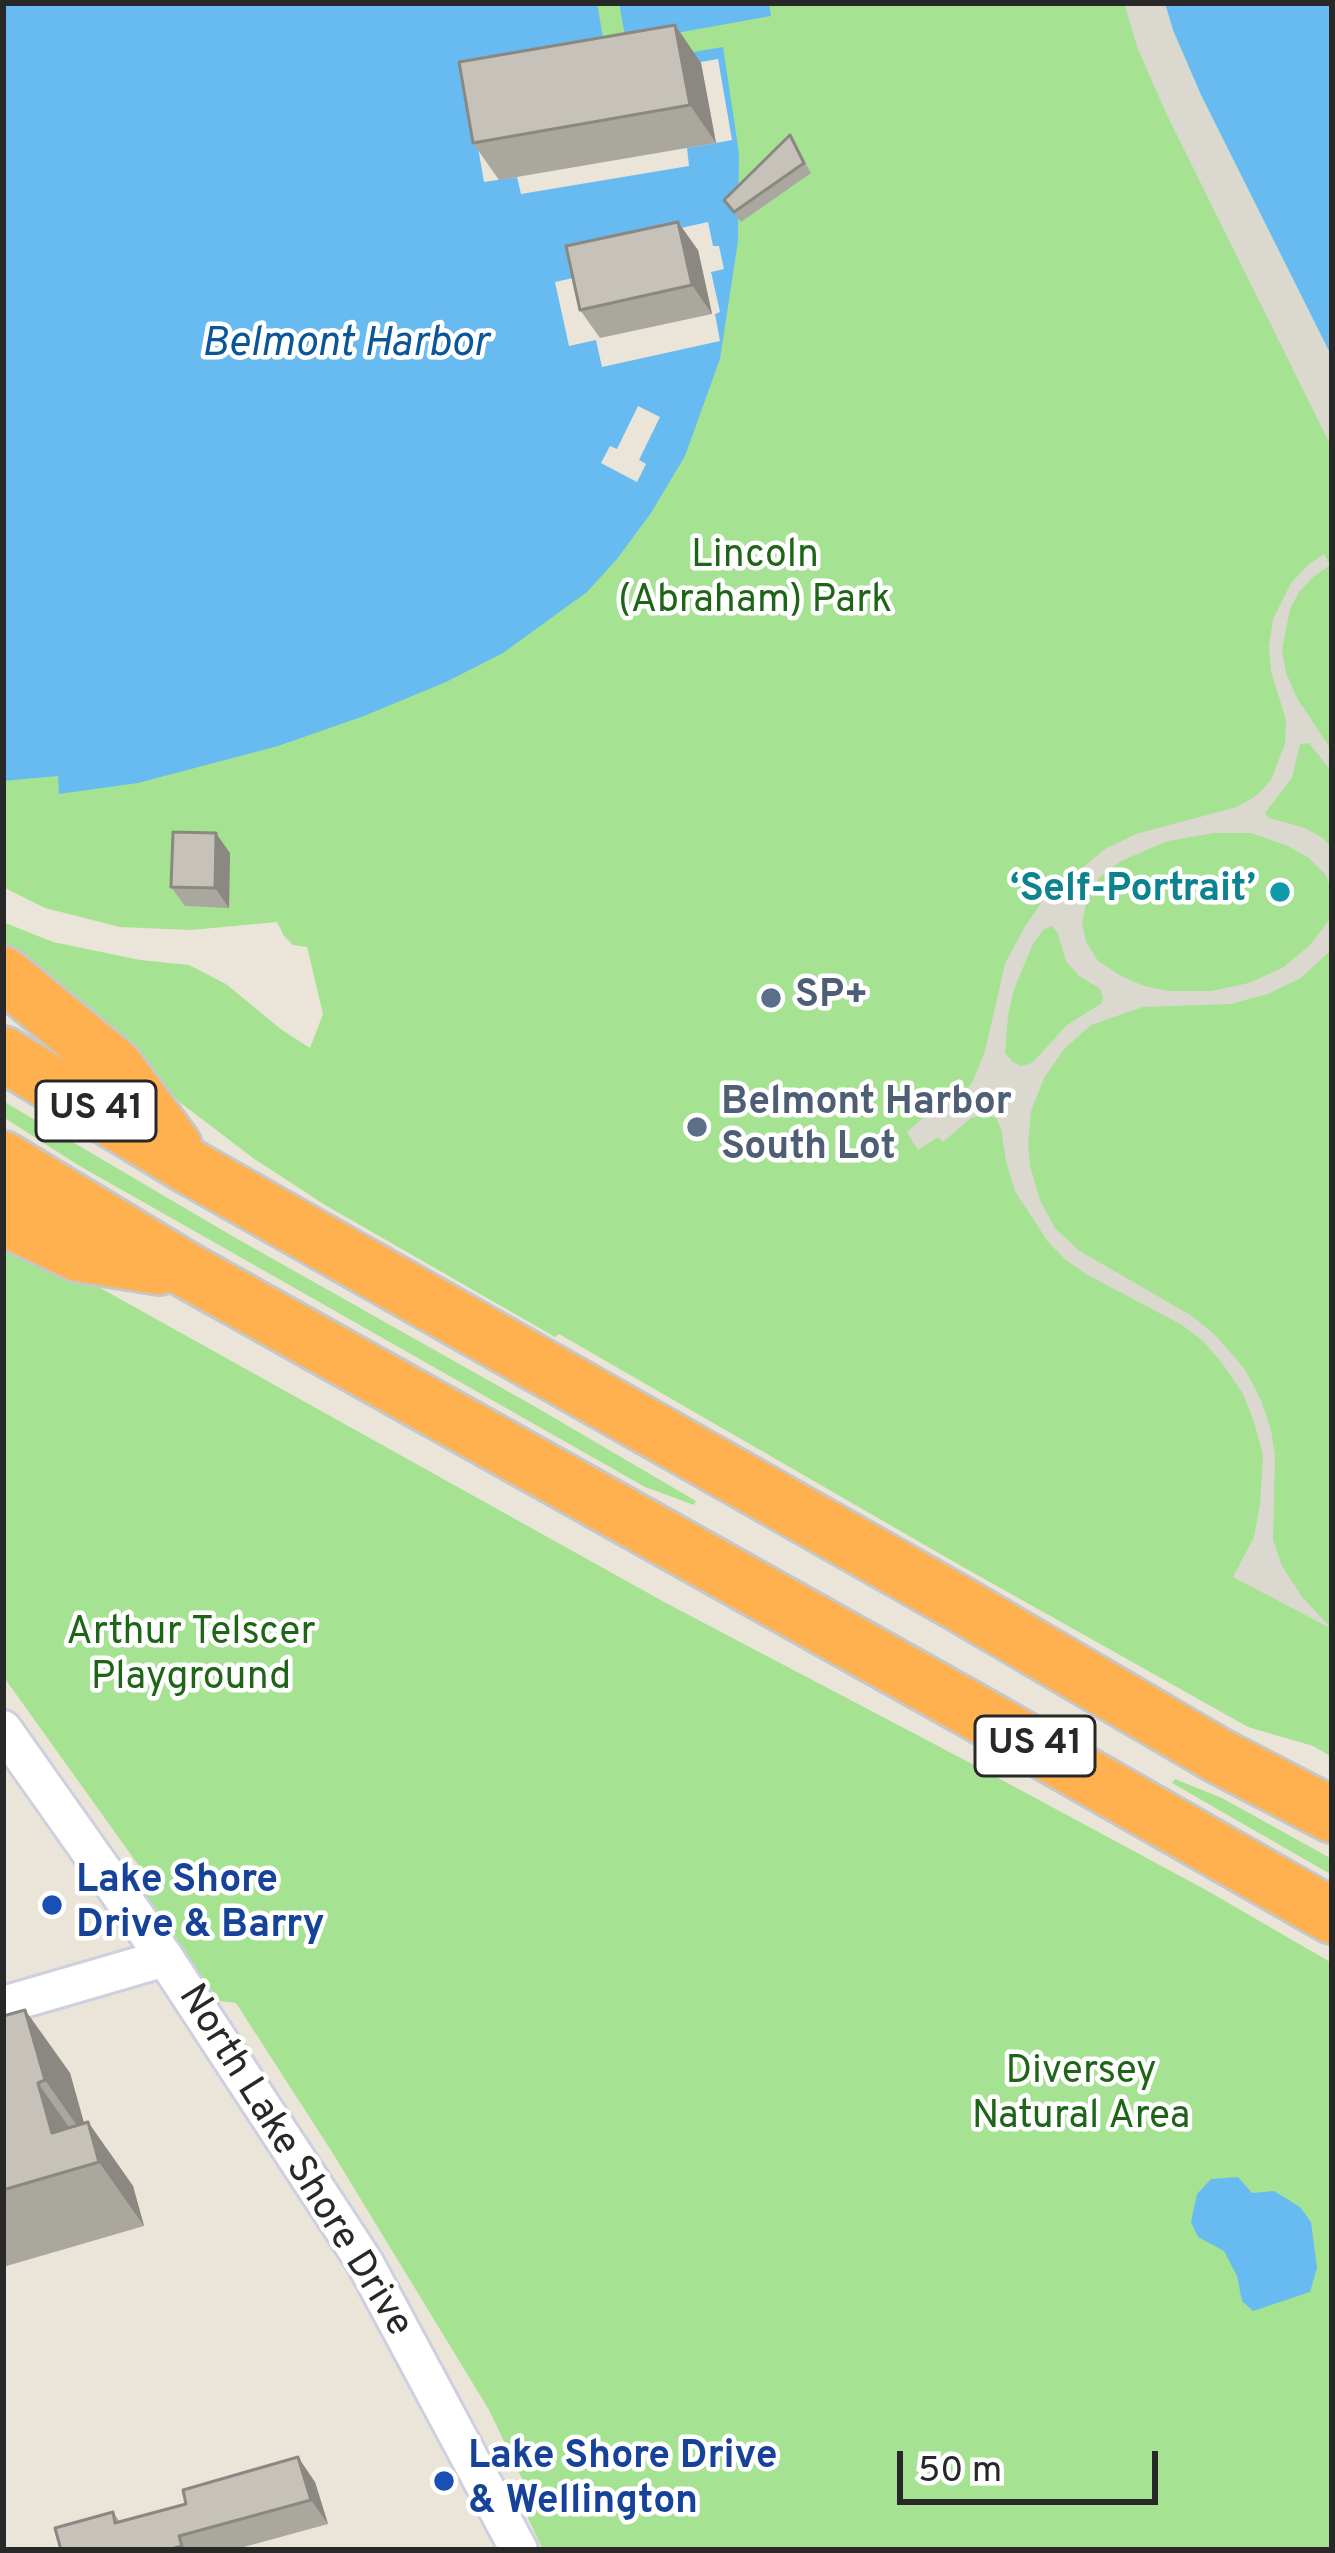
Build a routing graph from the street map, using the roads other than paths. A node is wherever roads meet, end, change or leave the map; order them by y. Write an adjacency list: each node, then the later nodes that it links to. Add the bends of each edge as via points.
1 (3, 974): 4 (highway, via 115,1066)
2 (3, 1054): 4 (highway, US 41)
3 (3, 1159): 6 (highway, US 41)
4 (190, 1167): 8 (highway, US 41)
5 (3, 1218): 6 (highway, via 78,1254)
6 (188, 1271): 9 (highway, US 41)
7 (3, 1729): 10 (street, North Lake Shore Drive)
8 (1332, 1815)
9 (1332, 1916)
10 (164, 1958): 11 (street); 12 (street, North Lake Shore Drive, via 365,2263)
11 (3, 2005)
12 (513, 2549)

